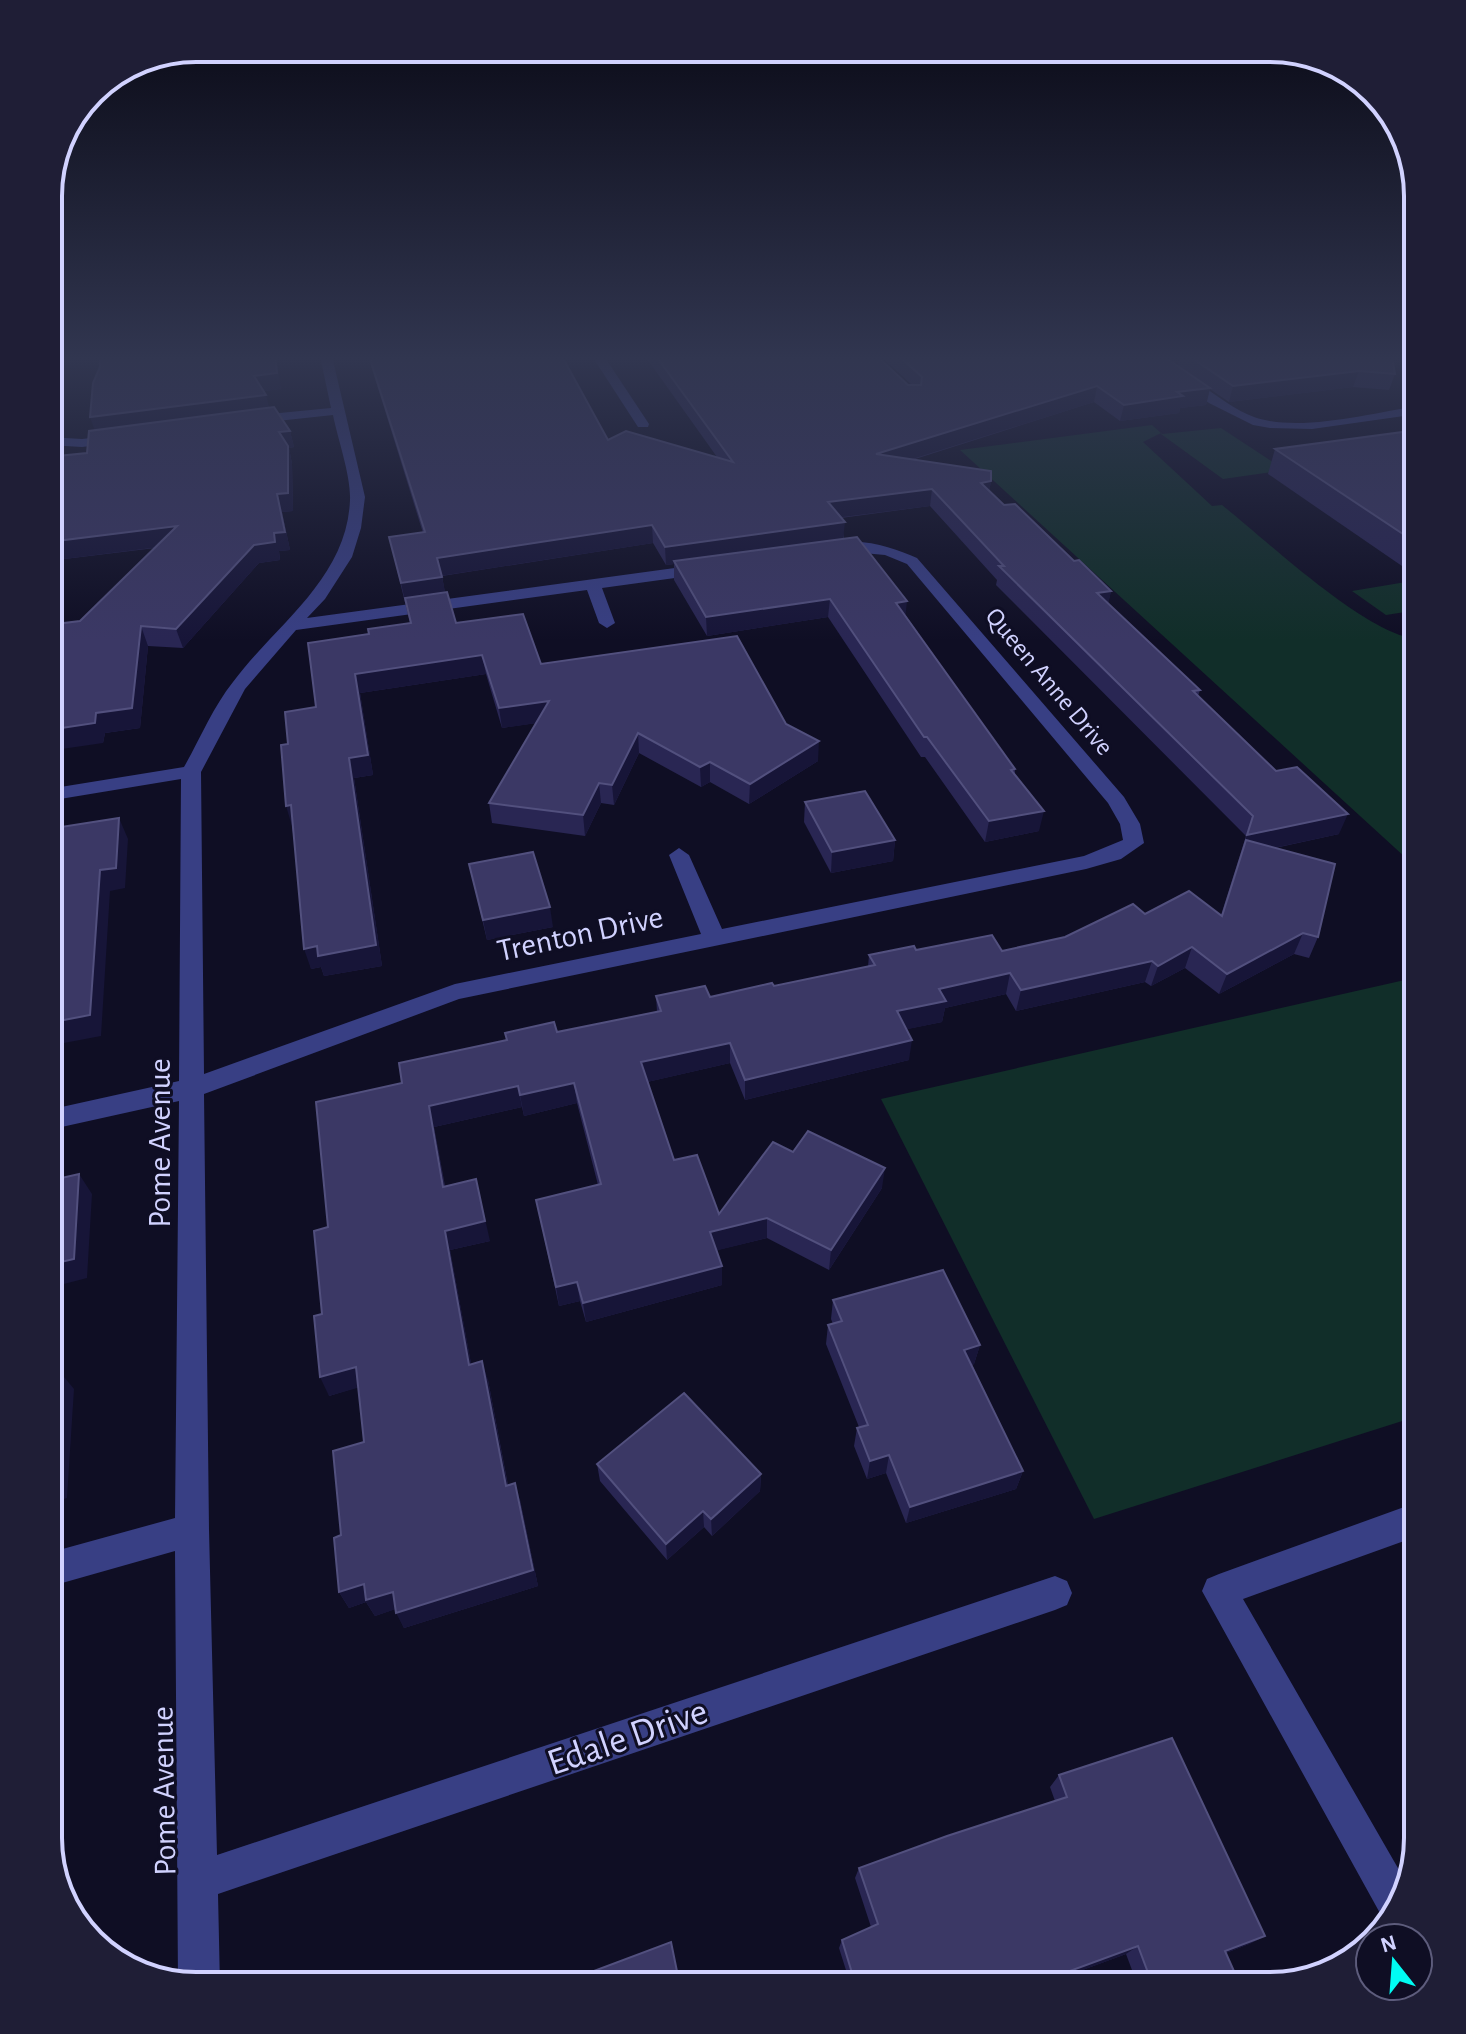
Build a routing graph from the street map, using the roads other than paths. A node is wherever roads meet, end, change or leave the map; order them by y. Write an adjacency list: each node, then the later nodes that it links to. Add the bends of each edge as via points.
1 (348, 451): 6 (street, Pome Avenue, via 358,497 354,528 344,557)
2 (821, 552): 9 (street, Queen Anne Drive, via 852,547 888,551 912,561 1117,801)
3 (715, 567): 4 (street)
4 (593, 585): 5 (street); 6 (street)
5 (607, 623)
6 (294, 625): 7 (street, Pome Avenue, via 237,688)
7 (191, 772): 8 (street); 12 (street, Pome Avenue)
8 (62, 793)
9 (1134, 843): 11 (street, Trenton Drive, via 1086,862)
10 (679, 855): 11 (street)
11 (714, 938): 12 (street, Trenton Drive, via 455,992)
12 (193, 1088): 13 (street, Trenton Drive); 15 (street, Pome Avenue)
13 (62, 1117)
14 (1404, 1524): 19 (street, via 1219,1591)
15 (192, 1530): 16 (street); 18 (street, Pome Avenue)
16 (62, 1566)
17 (1055, 1593): 18 (street, Edale Drive)
18 (198, 1881): 20 (street, Pome Avenue)
19 (1391, 1895)
20 (199, 1972)

